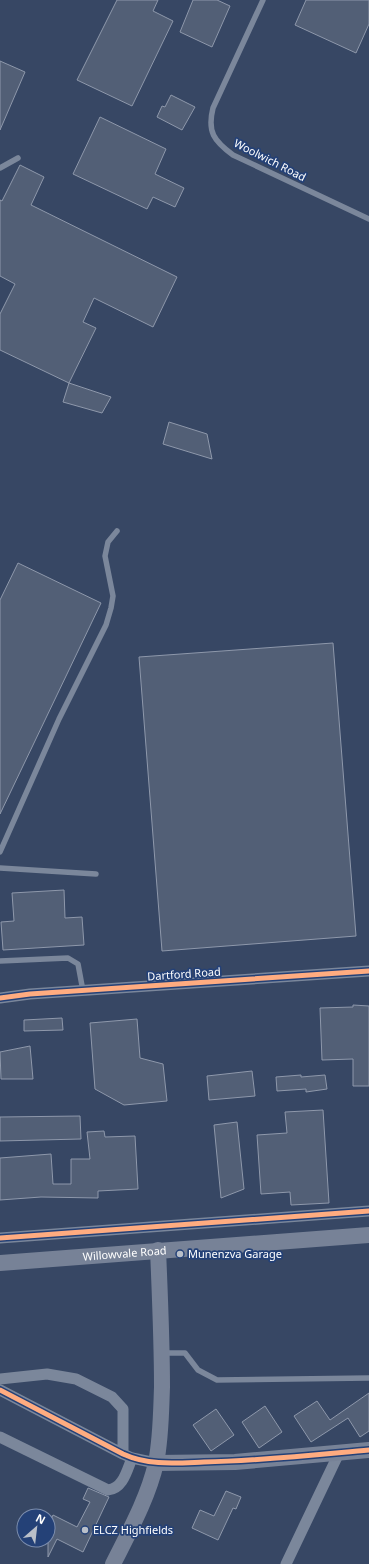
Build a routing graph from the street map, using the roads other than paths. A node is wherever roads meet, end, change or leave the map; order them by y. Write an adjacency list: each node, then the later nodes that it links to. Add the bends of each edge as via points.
1 (263, 0): 4 (lane, Woolwich Road, via 213,108 210,120 214,137 233,155)
2 (18, 158): 3 (lane)
3 (0, 168)
4 (369, 219)
5 (117, 531): 6 (lane, via 108,542 105,556 113,596 106,625 59,719)
6 (0, 852)
7 (0, 868): 8 (lane)
8 (96, 874)
9 (0, 961): 11 (lane, via 68,958 78,964)
10 (369, 971): 11 (street, Dartford Road)
11 (83, 990): 12 (street, Dartford Road)
12 (0, 998)
13 (369, 1211): 15 (street)
14 (369, 1235): 16 (street, Willowvale Road)
15 (0, 1238)
16 (158, 1250): 17 (street, Willowvale Road); 18 (street)
17 (0, 1263)
18 (162, 1353): 19 (lane, via 185,1353 198,1370 217,1380); 26 (street, via 161,1428)
19 (369, 1378)
20 (1, 1381): 25 (street, via 46,1374 76,1379 112,1397 123,1409)
21 (0, 1390): 25 (street)
22 (0, 1437): 25 (street, via 108,1490 117,1487)
23 (369, 1450): 24 (street)
24 (340, 1453): 26 (street, via 235,1462); 28 (street)
25 (128, 1456): 26 (street)
26 (156, 1464): 27 (street, via 147,1491)
27 (114, 1564)
28 (286, 1564)

